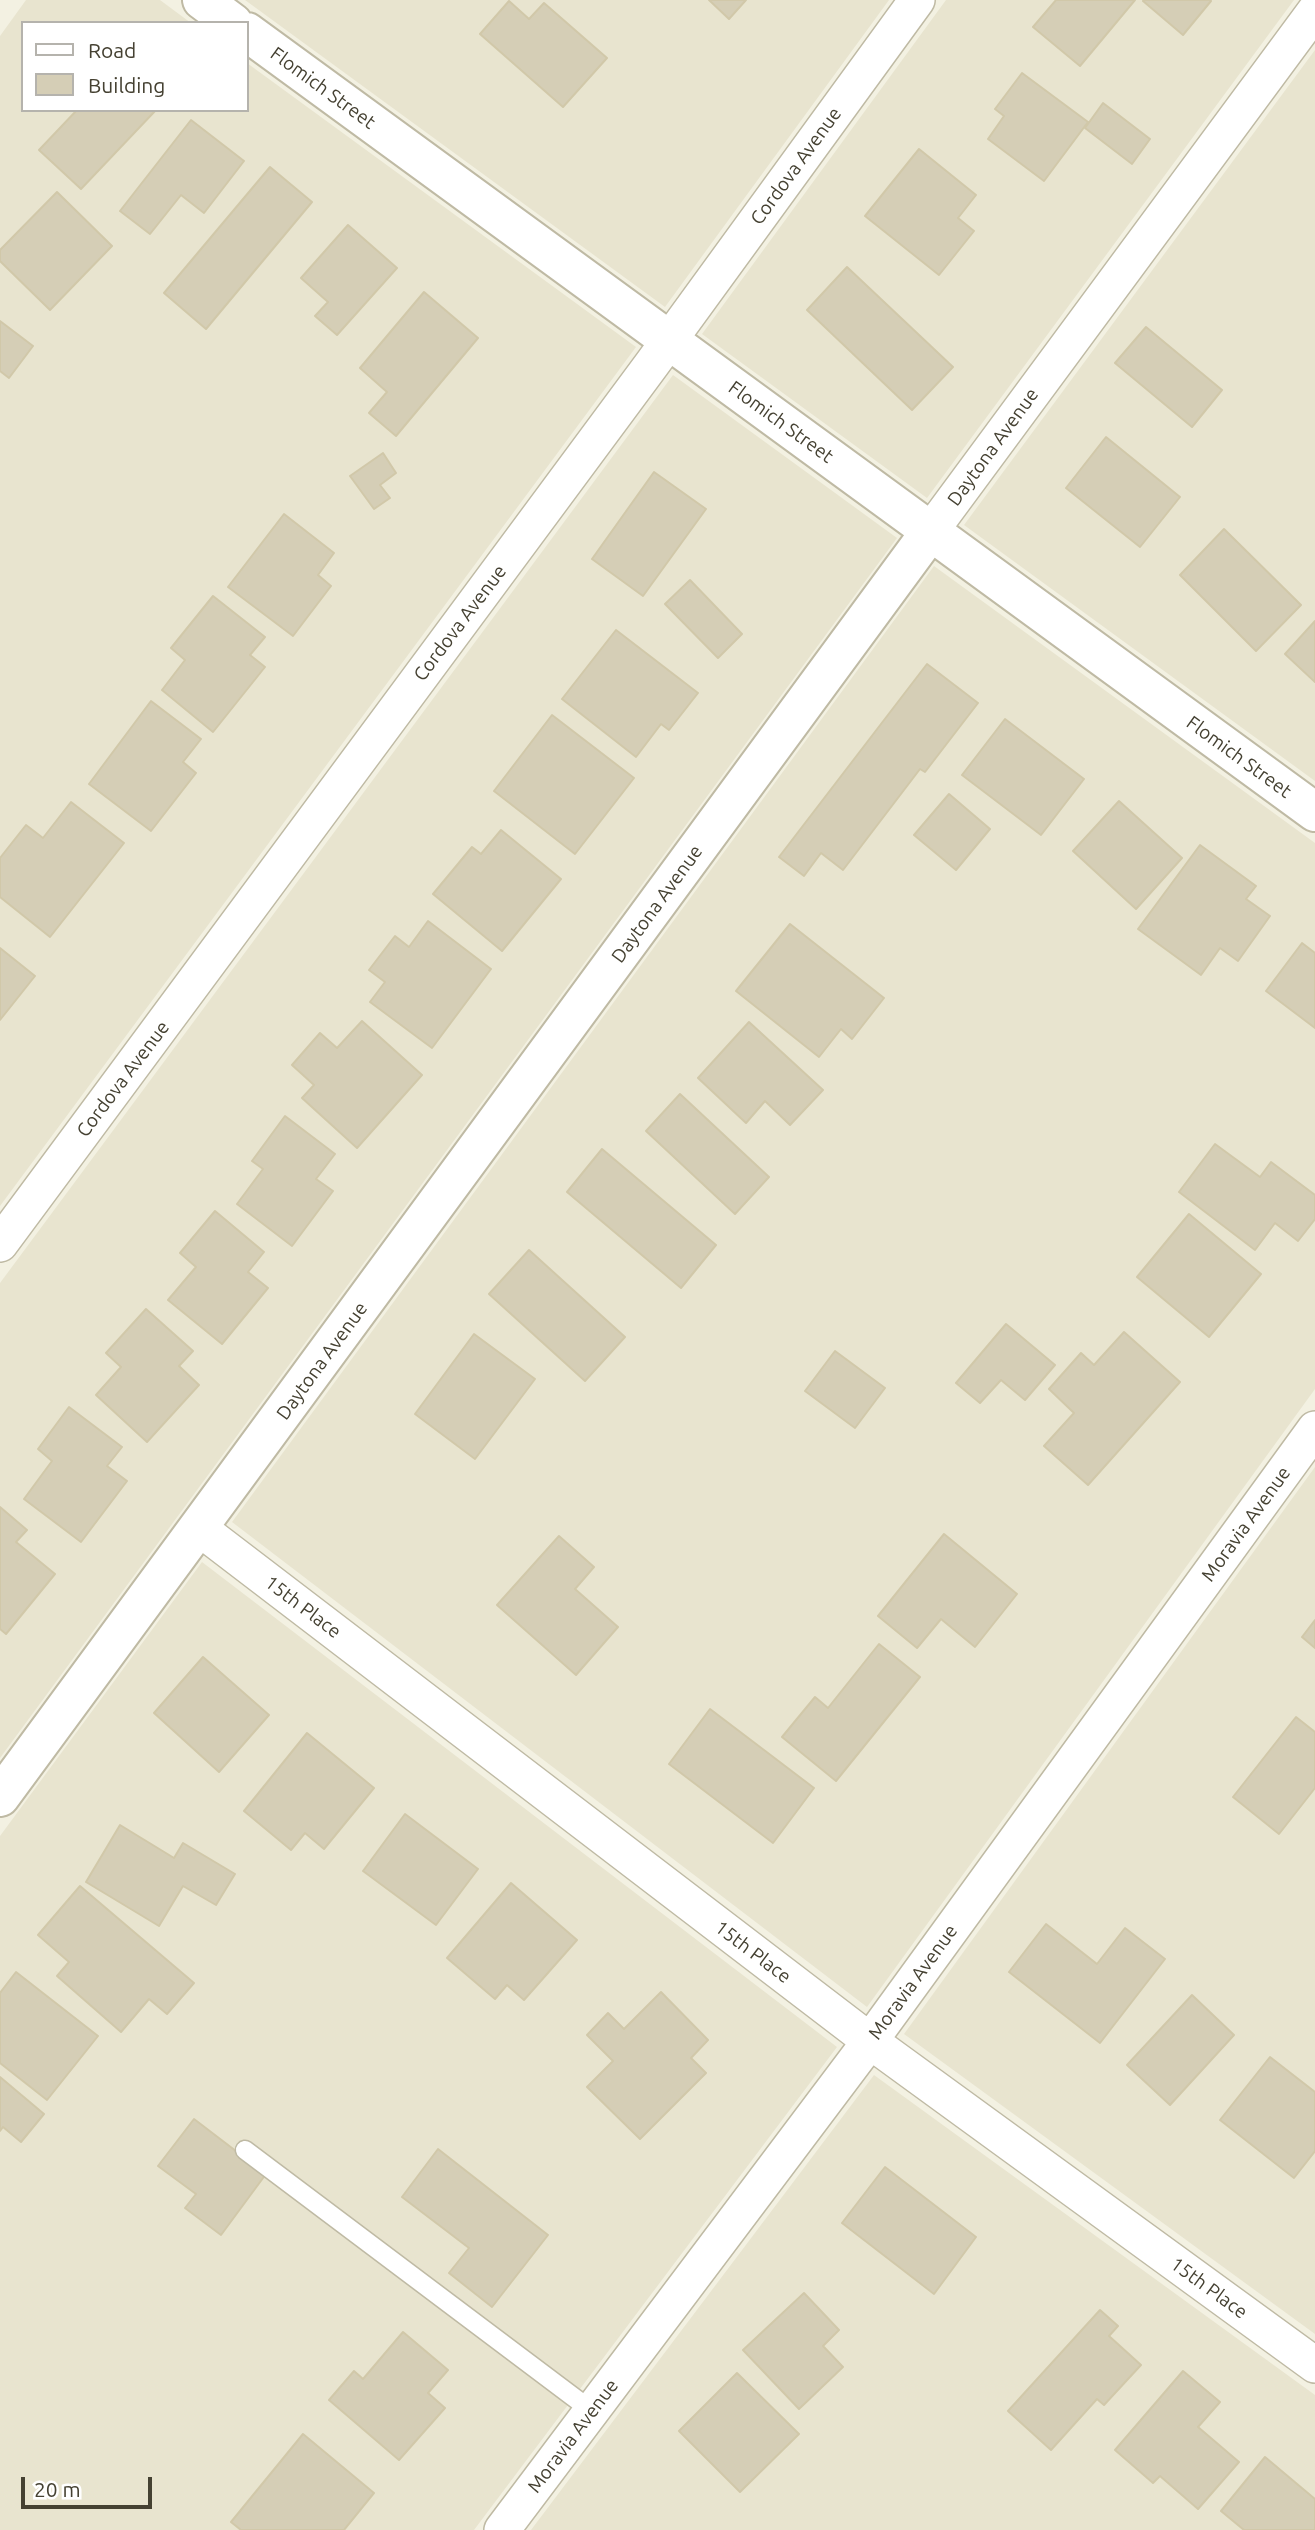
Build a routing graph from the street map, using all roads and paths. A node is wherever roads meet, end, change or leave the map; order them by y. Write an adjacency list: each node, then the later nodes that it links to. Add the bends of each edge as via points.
1 (202, 0): 4 (street)
2 (917, 0): 6 (street, Cordova Avenue)
3 (1315, 11): 7 (street, Daytona Avenue)
4 (230, 21)
5 (248, 33): 6 (street, Flomich Street)
6 (669, 341): 7 (street, Flomich Street); 9 (street, Cordova Avenue)
7 (930, 531): 8 (street, Flomich Street); 11 (street, Daytona Avenue)
8 (1315, 812)
9 (0, 1244)
10 (1315, 1429): 13 (street, Moravia Avenue)
11 (199, 1528): 12 (street, Daytona Avenue); 13 (street, 15th Place)
12 (0, 1797)
13 (870, 2041): 15 (street, 15th Place); 16 (street, Moravia Avenue)
14 (245, 2150): 16 (lane)
15 (1315, 2365)
16 (592, 2411): 17 (street, Moravia Avenue)
17 (502, 2530)

